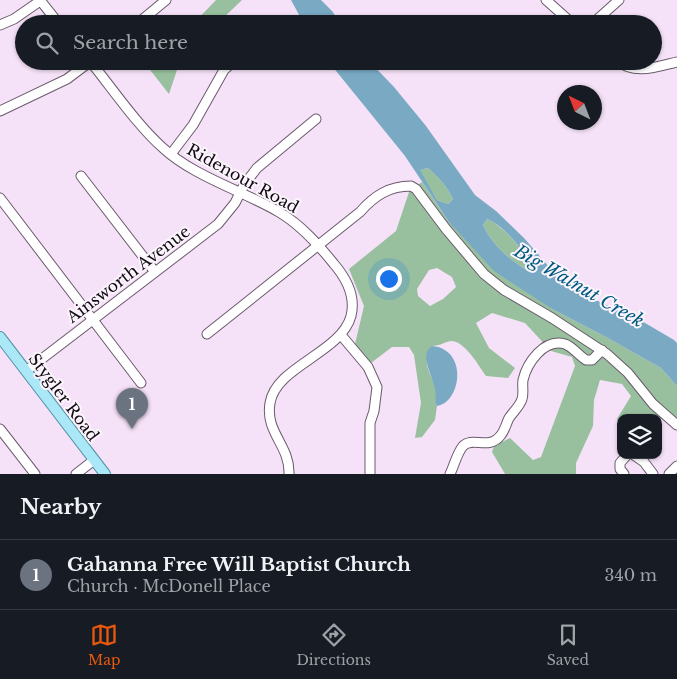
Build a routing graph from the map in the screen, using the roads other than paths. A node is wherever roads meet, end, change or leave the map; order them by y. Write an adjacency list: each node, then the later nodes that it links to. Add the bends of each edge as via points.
1 (166, 0): 7 (street)
2 (546, 0): 8 (street)
3 (618, 0): 9 (street)
4 (40, 1): 5 (street); 6 (street)
5 (20, 15)
6 (52, 15)
7 (148, 15)
8 (563, 15)
9 (602, 15)
10 (15, 18): 11 (street)
11 (0, 25)
12 (677, 62): 13 (street)
13 (662, 65)
14 (78, 70): 17 (street, via 67,79)
15 (97, 70): 19 (street, Ridenour Road)
16 (224, 70): 19 (street, via 201,112)
17 (0, 111)
18 (316, 118): 21 (street, Ainsworth Avenue, via 256,168)
19 (170, 154): 21 (street, Ridenour Road)
20 (81, 176): 24 (street)
21 (241, 192): 23 (street, Ridenour Road, via 281,213); 24 (street, Ainsworth Avenue, via 218,224)
22 (0, 198): 25 (street)
23 (319, 245): 26 (street); 27 (street, Ridenour Road, via 343,275 352,295 351,316); 29 (street, via 375,196 411,186 484,274 504,290)
24 (155, 272): 25 (street, Ainsworth Avenue)
25 (93, 320): 30 (street, Ainsworth Avenue); 31 (street)
26 (207, 334)
27 (341, 335): 41 (street, Ridenour Road, via 283,380 270,401 271,422 286,454); 42 (street, via 368,367 377,387 370,423)
28 (0, 337): 30 (main road, Stygler Road)
29 (602, 350): 32 (street); 43 (street, via 592,360 586,360 565,344 555,343 538,353 530,362 523,380 522,399 500,436 491,443 463,446)
30 (26, 371): 36 (main road, Stygler Road)
31 (141, 383)
32 (677, 425)
33 (0, 429): 38 (street)
34 (624, 459): 44 (street, via 620,467)
35 (640, 459): 45 (street)
36 (94, 460): 39 (street); 40 (main road, Stygler Road)
37 (677, 466): 46 (street)
38 (35, 474)
39 (76, 474)
40 (105, 474)
41 (289, 474)
42 (370, 474)
43 (450, 474)
44 (624, 474)
45 (653, 474)
46 (669, 474)

